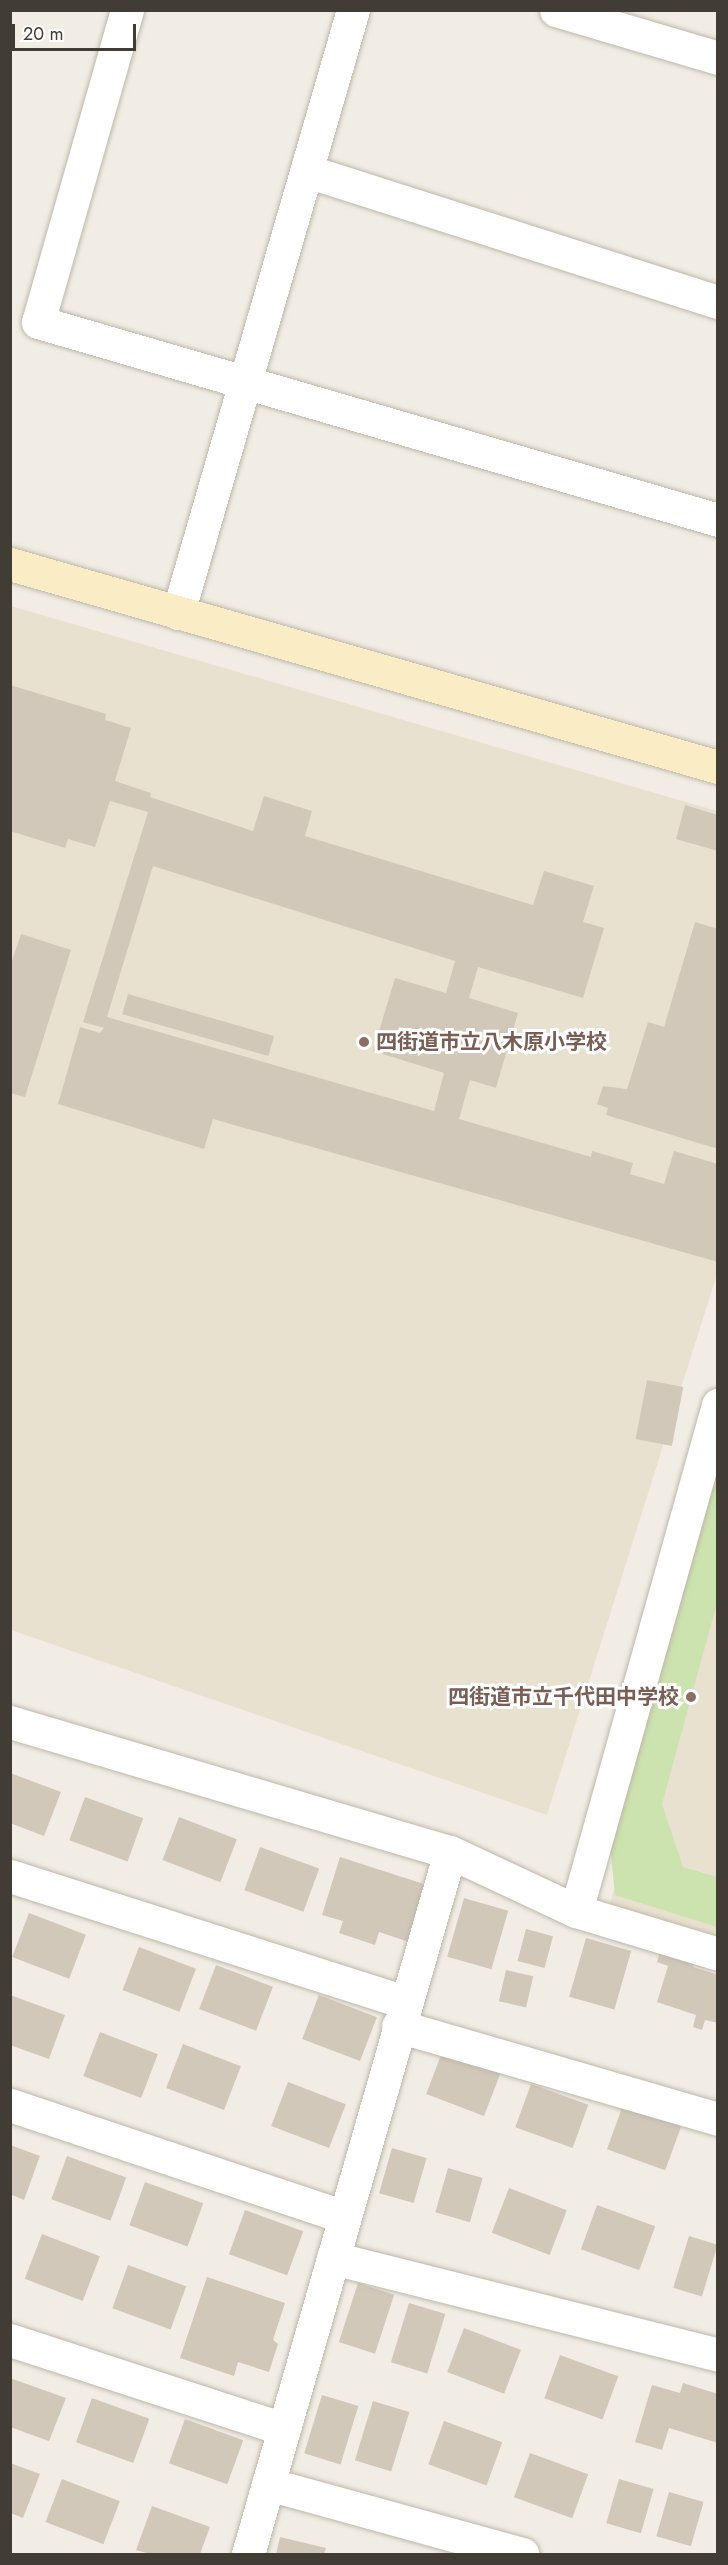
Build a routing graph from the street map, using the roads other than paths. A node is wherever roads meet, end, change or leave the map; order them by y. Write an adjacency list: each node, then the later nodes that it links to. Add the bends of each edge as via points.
1 (127, 10): 7 (street, via 38,322)
2 (353, 10): 5 (street)
3 (556, 10): 4 (street)
4 (717, 58)
5 (307, 171): 6 (street); 7 (street)
6 (717, 302)
7 (245, 383): 8 (street); 10 (street)
8 (717, 520)
9 (10, 564): 10 (street)
10 (178, 613): 11 (street)
11 (717, 767)
12 (717, 1406): 16 (street)
13 (10, 1722): 14 (street)
14 (450, 1852): 16 (street); 18 (street)
15 (10, 1876): 18 (street)
16 (576, 1911): 17 (street)
17 (717, 1954)
18 (402, 2014): 20 (street); 21 (street)
19 (10, 2105): 21 (street)
20 (717, 2119)
21 (344, 2217): 22 (street)
22 (333, 2258): 24 (street); 25 (street)
23 (10, 2340): 25 (street)
24 (717, 2355)
25 (284, 2429): 26 (street)
26 (268, 2484): 27 (street); 28 (street)
27 (248, 2554)
28 (523, 2554)

